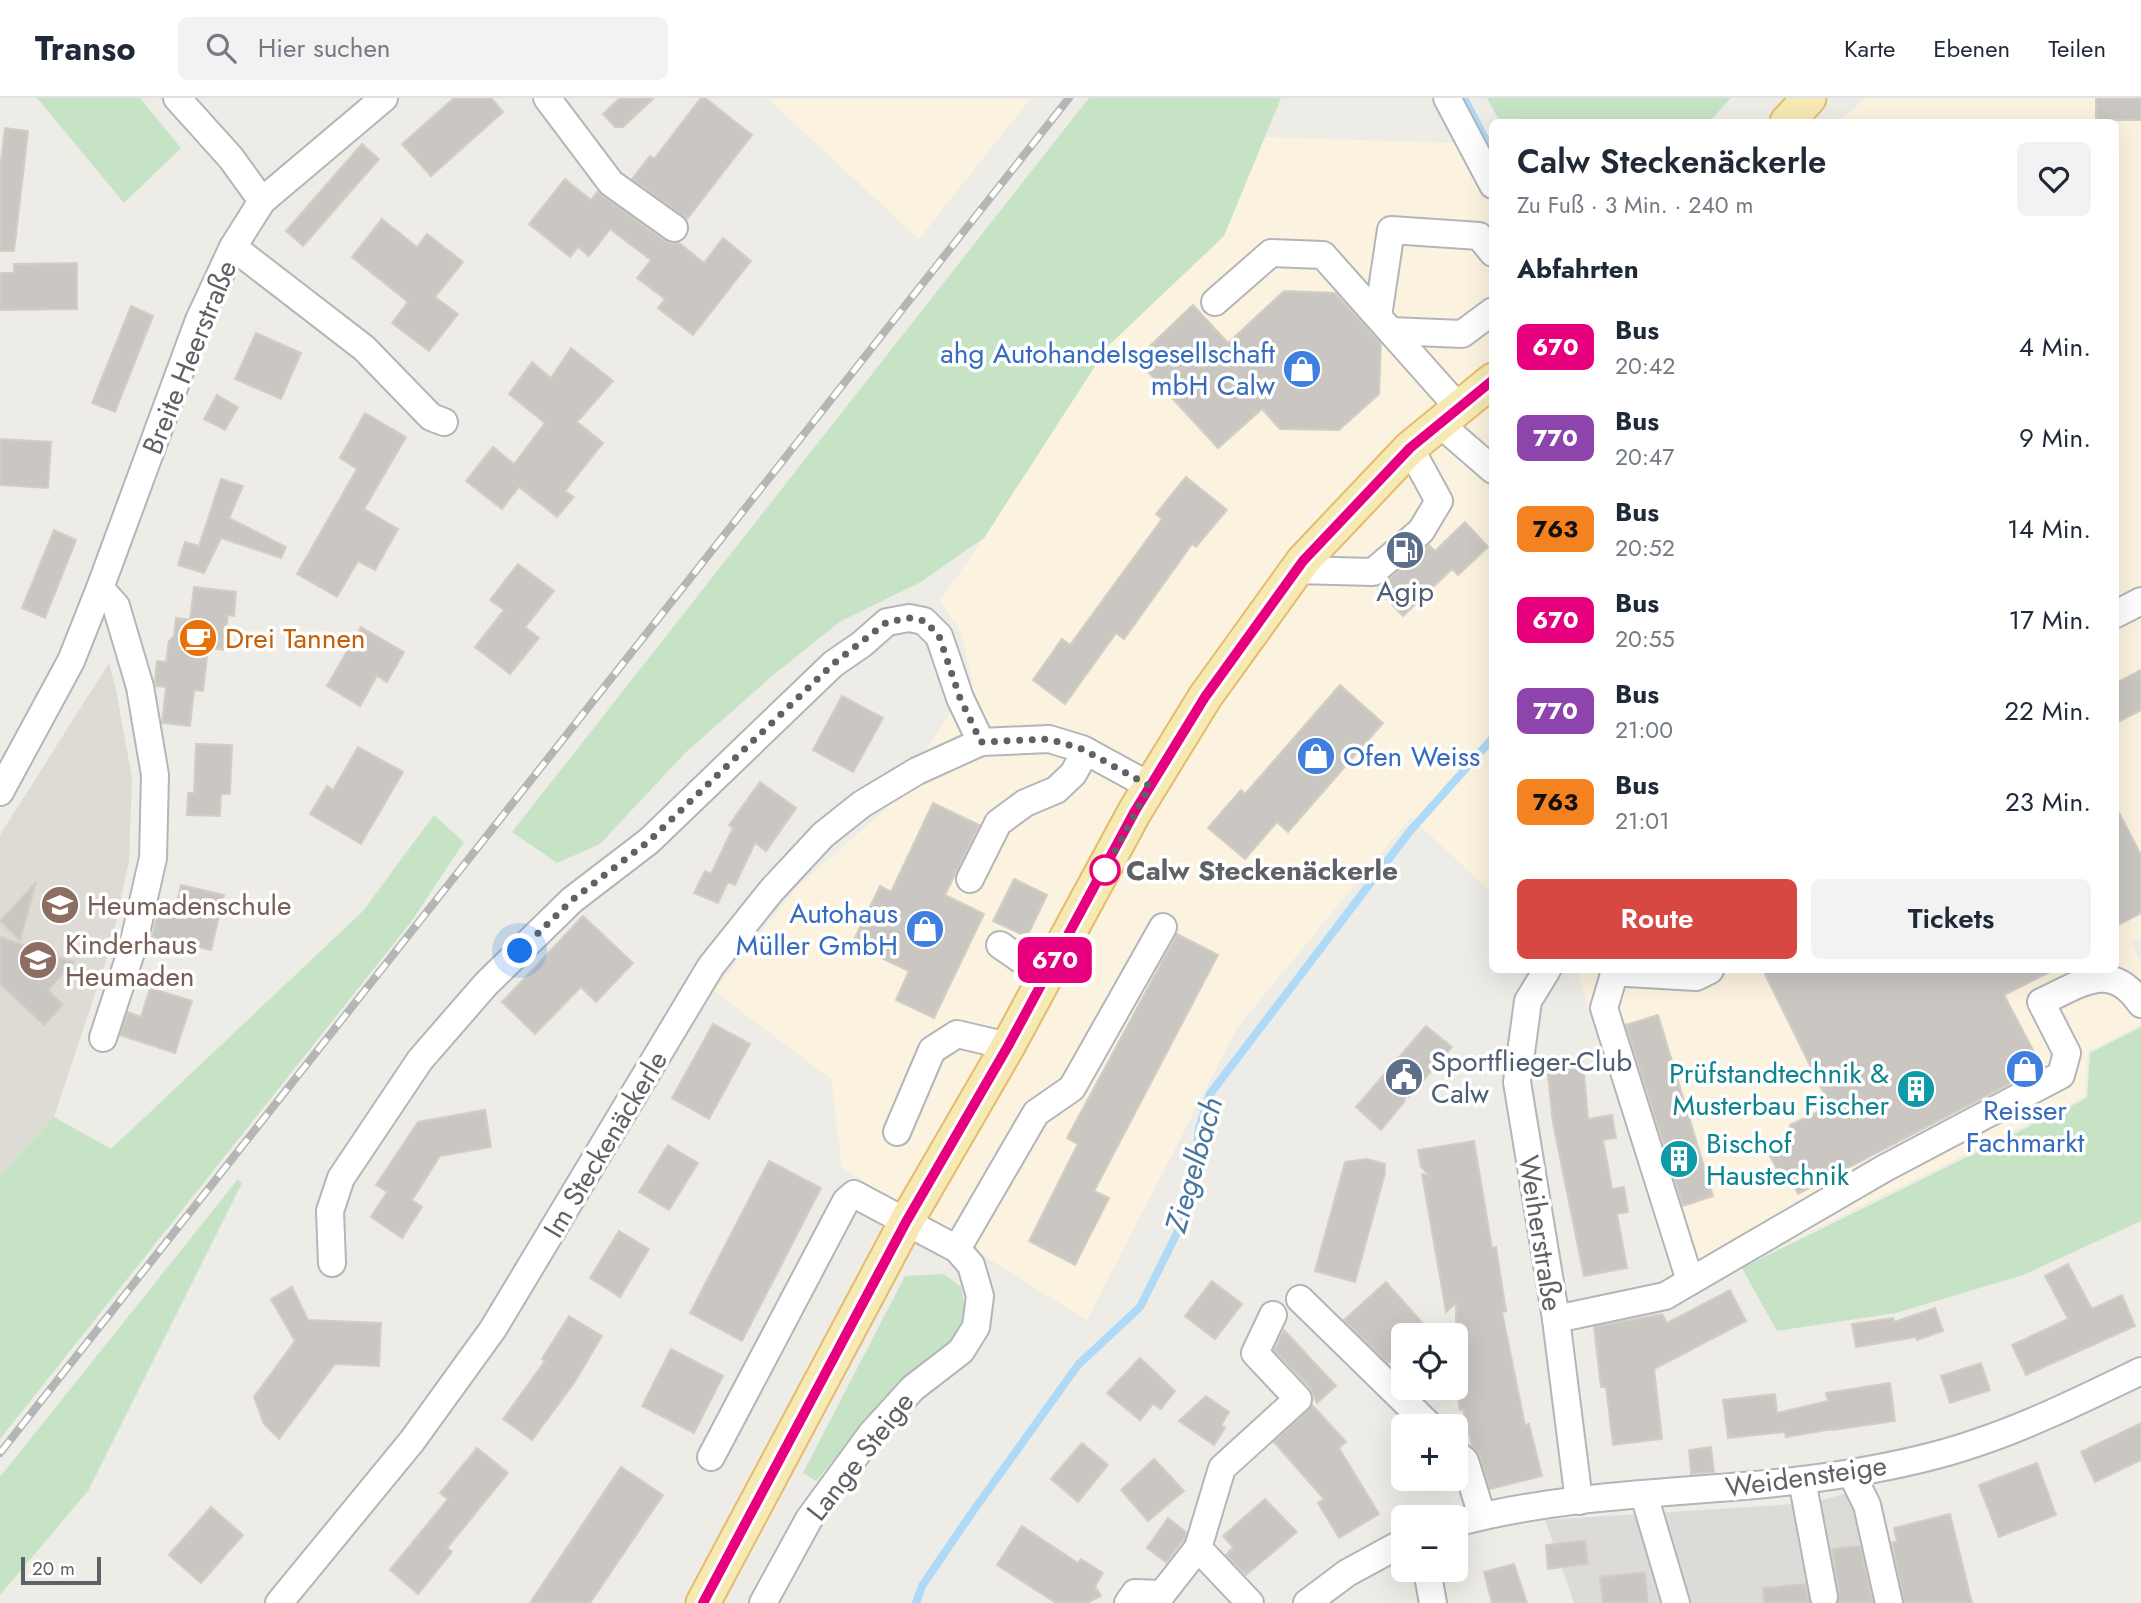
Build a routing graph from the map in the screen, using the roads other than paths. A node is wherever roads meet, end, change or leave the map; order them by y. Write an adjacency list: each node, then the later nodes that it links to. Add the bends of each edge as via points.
1 (177, 98): 8 (street)
2 (384, 98): 8 (street, Breite Heerstraße)
3 (547, 98): 9 (street, via 611,183)
4 (1447, 98): 7 (street)
5 (1808, 98): 6 (main road)
6 (1790, 119)
7 (1489, 177)
8 (262, 201): 10 (street, Breite Heerstraße)
9 (674, 228)
10 (233, 247): 17 (street, via 364,348 431,417); 21 (street, Breite Heerstraße, via 199,320)
11 (1489, 248): 14 (street, via 1479,236 1391,230)
12 (1215, 302): 14 (street, via 1271,253 1323,255)
13 (1489, 314): 14 (street, via 1462,334)
14 (1384, 324): 16 (street)
15 (1489, 383): 16 (main road)
16 (1450, 416): 18 (main road); 19 (street)
17 (444, 422)
18 (1410, 448): 20 (main road); 20 (street, via 1439,501 1421,531 1373,572)
19 (1489, 465)
20 (1296, 570): 26 (main road, via 1205,697)
21 (100, 588): 27 (street, Breite Heerstraße, via 55,694); 37 (street, via 116,606 140,687 155,775 153,858 133,946)
22 (2141, 601): 23 (street)
23 (2119, 612)
24 (981, 742): 25 (street, Im Steckenäckerle, via 1049,739); 42 (street, via 939,636 925,621 887,622 833,664 649,841 572,900 486,984 420,1060 341,1178 330,1211); 61 (street, Im Steckenäckerle, via 862,804 822,835 771,891 711,966 493,1329 412,1441)
25 (1086, 751): 26 (street, Im Steckenäckerle); 28 (street, via 1073,774 1056,790 1025,803 998,824)
26 (1150, 786): 35 (main road)
27 (0, 792)
28 (970, 879)
29 (1163, 927): 41 (street, via 1072,1088 1036,1113)
30 (1000, 945): 35 (street)
31 (1545, 973): 46 (street, Weiherstraße, via 1528,1001 1517,1082)
32 (1613, 973): 43 (street, via 1604,1008)
33 (1649, 973): 34 (street, via 1696,977)
34 (1704, 973)
35 (1046, 977): 38 (main road)
36 (2141, 1004): 43 (street, via 2131,989 2114,979 2090,980 2041,1002 2067,1053 2061,1075 1885,1168)
37 (103, 1038)
38 (1008, 1046): 39 (street, via 957,1034 932,1050); 40 (main road)
39 (897, 1132)
40 (906, 1222): 41 (street); 49 (street, via 854,1194 846,1201); 62 (main road)
41 (957, 1249): 63 (street, Lange Steige, via 971,1265 980,1296 976,1328 961,1351 913,1388 872,1433 809,1519)
42 (332, 1263)
43 (1690, 1281): 46 (street, via 1665,1296)
44 (1300, 1299): 48 (street)
45 (1273, 1315): 57 (street, via 1255,1353 1298,1399 1222,1468)
46 (1556, 1319): 54 (street, Weiherstraße)
47 (2141, 1371): 51 (street, Weidensteige, via 1974,1444)
48 (1418, 1414)
49 (710, 1457)
50 (1468, 1471): 55 (street)
51 (1851, 1473): 52 (street, Weidensteige); 69 (street, via 1867,1505)
52 (1802, 1480): 53 (street, Weidensteige); 60 (street)
53 (1644, 1495): 54 (street, Weidensteige); 68 (street)
54 (1579, 1501): 55 (street, Weidensteige)
55 (1482, 1516): 56 (street, Weidensteige)
56 (1468, 1520)
57 (1198, 1548): 64 (street, via 1162,1594 1135,1593); 65 (street)
58 (1391, 1549): 66 (street)
59 (1429, 1582): 67 (street)
60 (1824, 1597)
61 (279, 1603)
62 (702, 1603)
63 (763, 1603)
64 (1128, 1603)
65 (1250, 1603)
66 (1307, 1603)
67 (1433, 1603)
68 (1676, 1603)
69 (1889, 1603)

